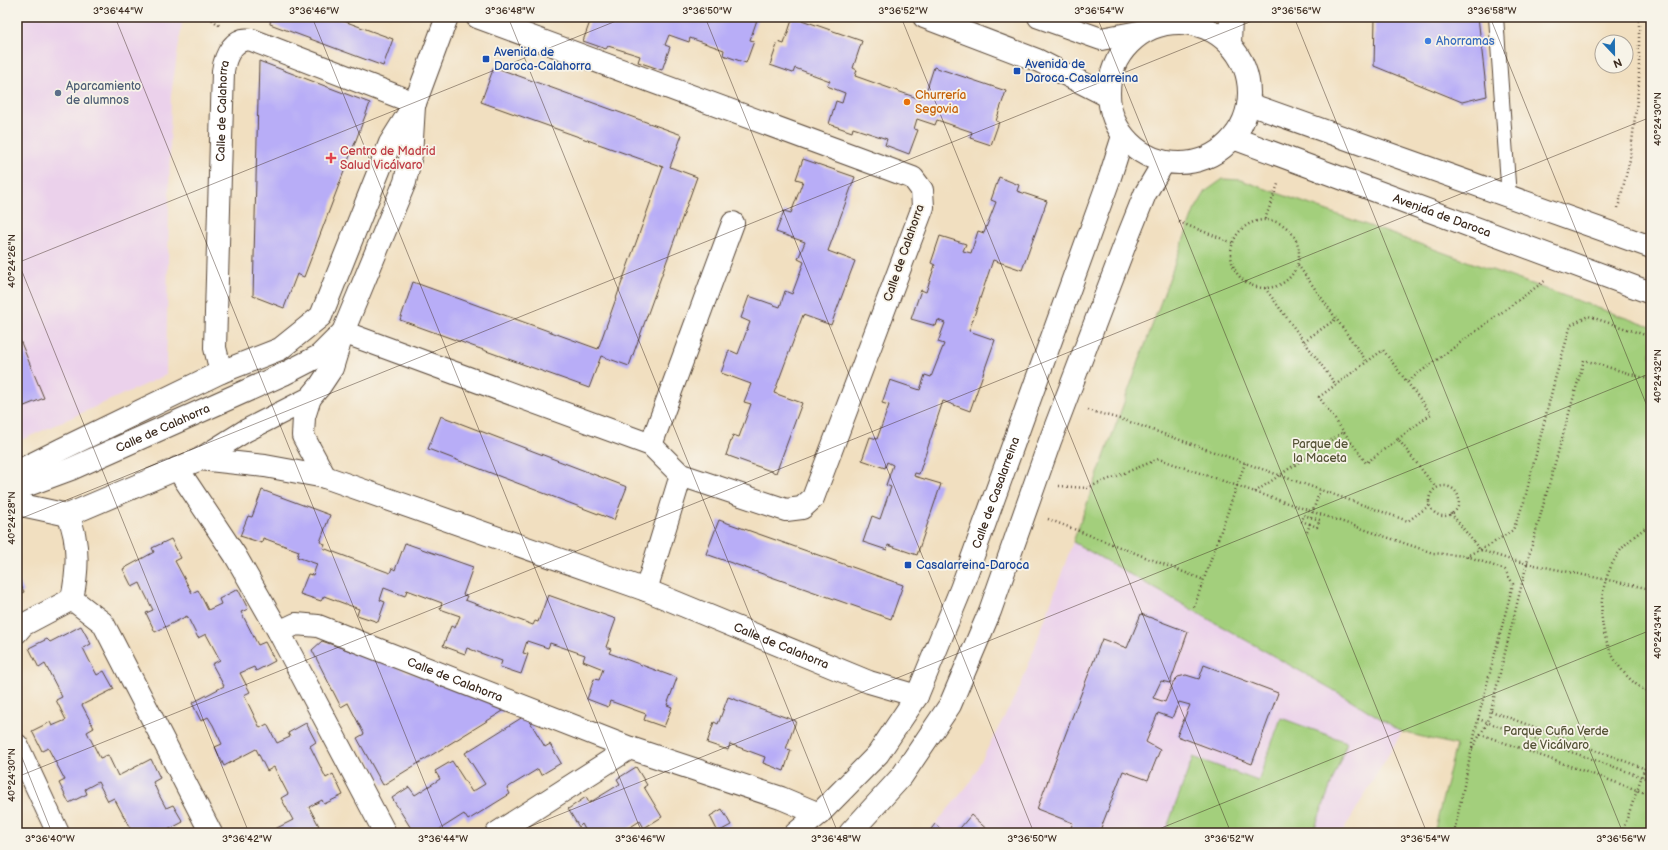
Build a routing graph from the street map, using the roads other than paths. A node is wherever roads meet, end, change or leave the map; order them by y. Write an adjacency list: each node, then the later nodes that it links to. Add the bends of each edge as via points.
1 (447, 17): 11 (street, Calle de Calahorra)
2 (477, 17): 27 (street, Calle de Calahorra, via 913,178 922,190 923,207 813,498 802,508 786,510)
3 (924, 17): 10 (street, via 1037,60)
4 (1039, 17): 8 (street, via 1101,39)
5 (1231, 17): 9 (street)
6 (1496, 17): 16 (lane)
7 (1176, 20): 8 (street); 9 (street, via 1214,31)
8 (1144, 31): 10 (street, via 1117,59 1112,71)
9 (1230, 44): 12 (street, via 1242,61 1249,82)
10 (1108, 96): 13 (street, via 1113,117)
11 (415, 103): 20 (street, Calle de Calahorra, via 411,155 405,182); 21 (street, Calle de Calahorra, via 390,143 321,316 280,349); 21 (street, Calle de Calahorra, via 252,40 239,41 232,46 223,71 215,348)
12 (1249, 104): 14 (street, via 1244,122); 16 (street)
13 (1123, 136): 15 (street, via 1143,154); 36 (street, Calle de Casalarreina, via 961,589)
14 (1233, 138): 15 (street, via 1219,151 1202,160); 19 (street, Avenida de Daroca)
15 (1164, 162): 37 (street, via 1145,194 1035,484 990,611)
16 (1509, 197): 18 (street)
17 (733, 223): 23 (street)
18 (1651, 247)
19 (1651, 293)
20 (343, 332): 22 (street, Calle de Calahorra, via 332,368); 23 (street, Calle de Calahorra); 29 (street, Calle de Calahorra, via 319,356 284,374 71,468)
21 (222, 372): 26 (street, Calle de Calahorra, via 62,449)
22 (310, 398): 24 (street, Calle de Calahorra, via 245,431); 28 (street, Calle de Calahorra, via 304,417 303,436)
23 (651, 445): 27 (street, Calle de Calahorra)
24 (200, 458): 25 (street, Calle de Calahorra); 28 (street, Calle de Calahorra)
25 (177, 468): 31 (street, Calle de Calahorra); 35 (street, via 235,555)
26 (17, 474)
27 (681, 475): 32 (street)
28 (325, 477): 32 (street, Calle de Calahorra)
29 (17, 489)
30 (17, 504): 31 (street)
31 (68, 515): 33 (street, via 75,536 77,576)
32 (646, 590): 36 (street, Calle de Calahorra, via 870,682)
33 (72, 598): 34 (street, via 23,625); 42 (street, via 102,623)
34 (17, 632)
35 (279, 632): 39 (street, Calle de Calahorra, via 296,624 318,626); 43 (street)
36 (917, 696): 37 (street, Calle de Calahorra); 40 (street, Calle de Casalarreina, via 878,754)
37 (950, 705): 46 (street, via 902,776)
38 (17, 745): 41 (street)
39 (630, 748): 40 (street, Calle de Calahorra, via 781,798); 44 (street)
40 (820, 814): 45 (street, Calle de Casalarreina)
41 (58, 833)
42 (211, 833)
43 (385, 833)
44 (497, 833)
45 (796, 833)
46 (850, 833)

